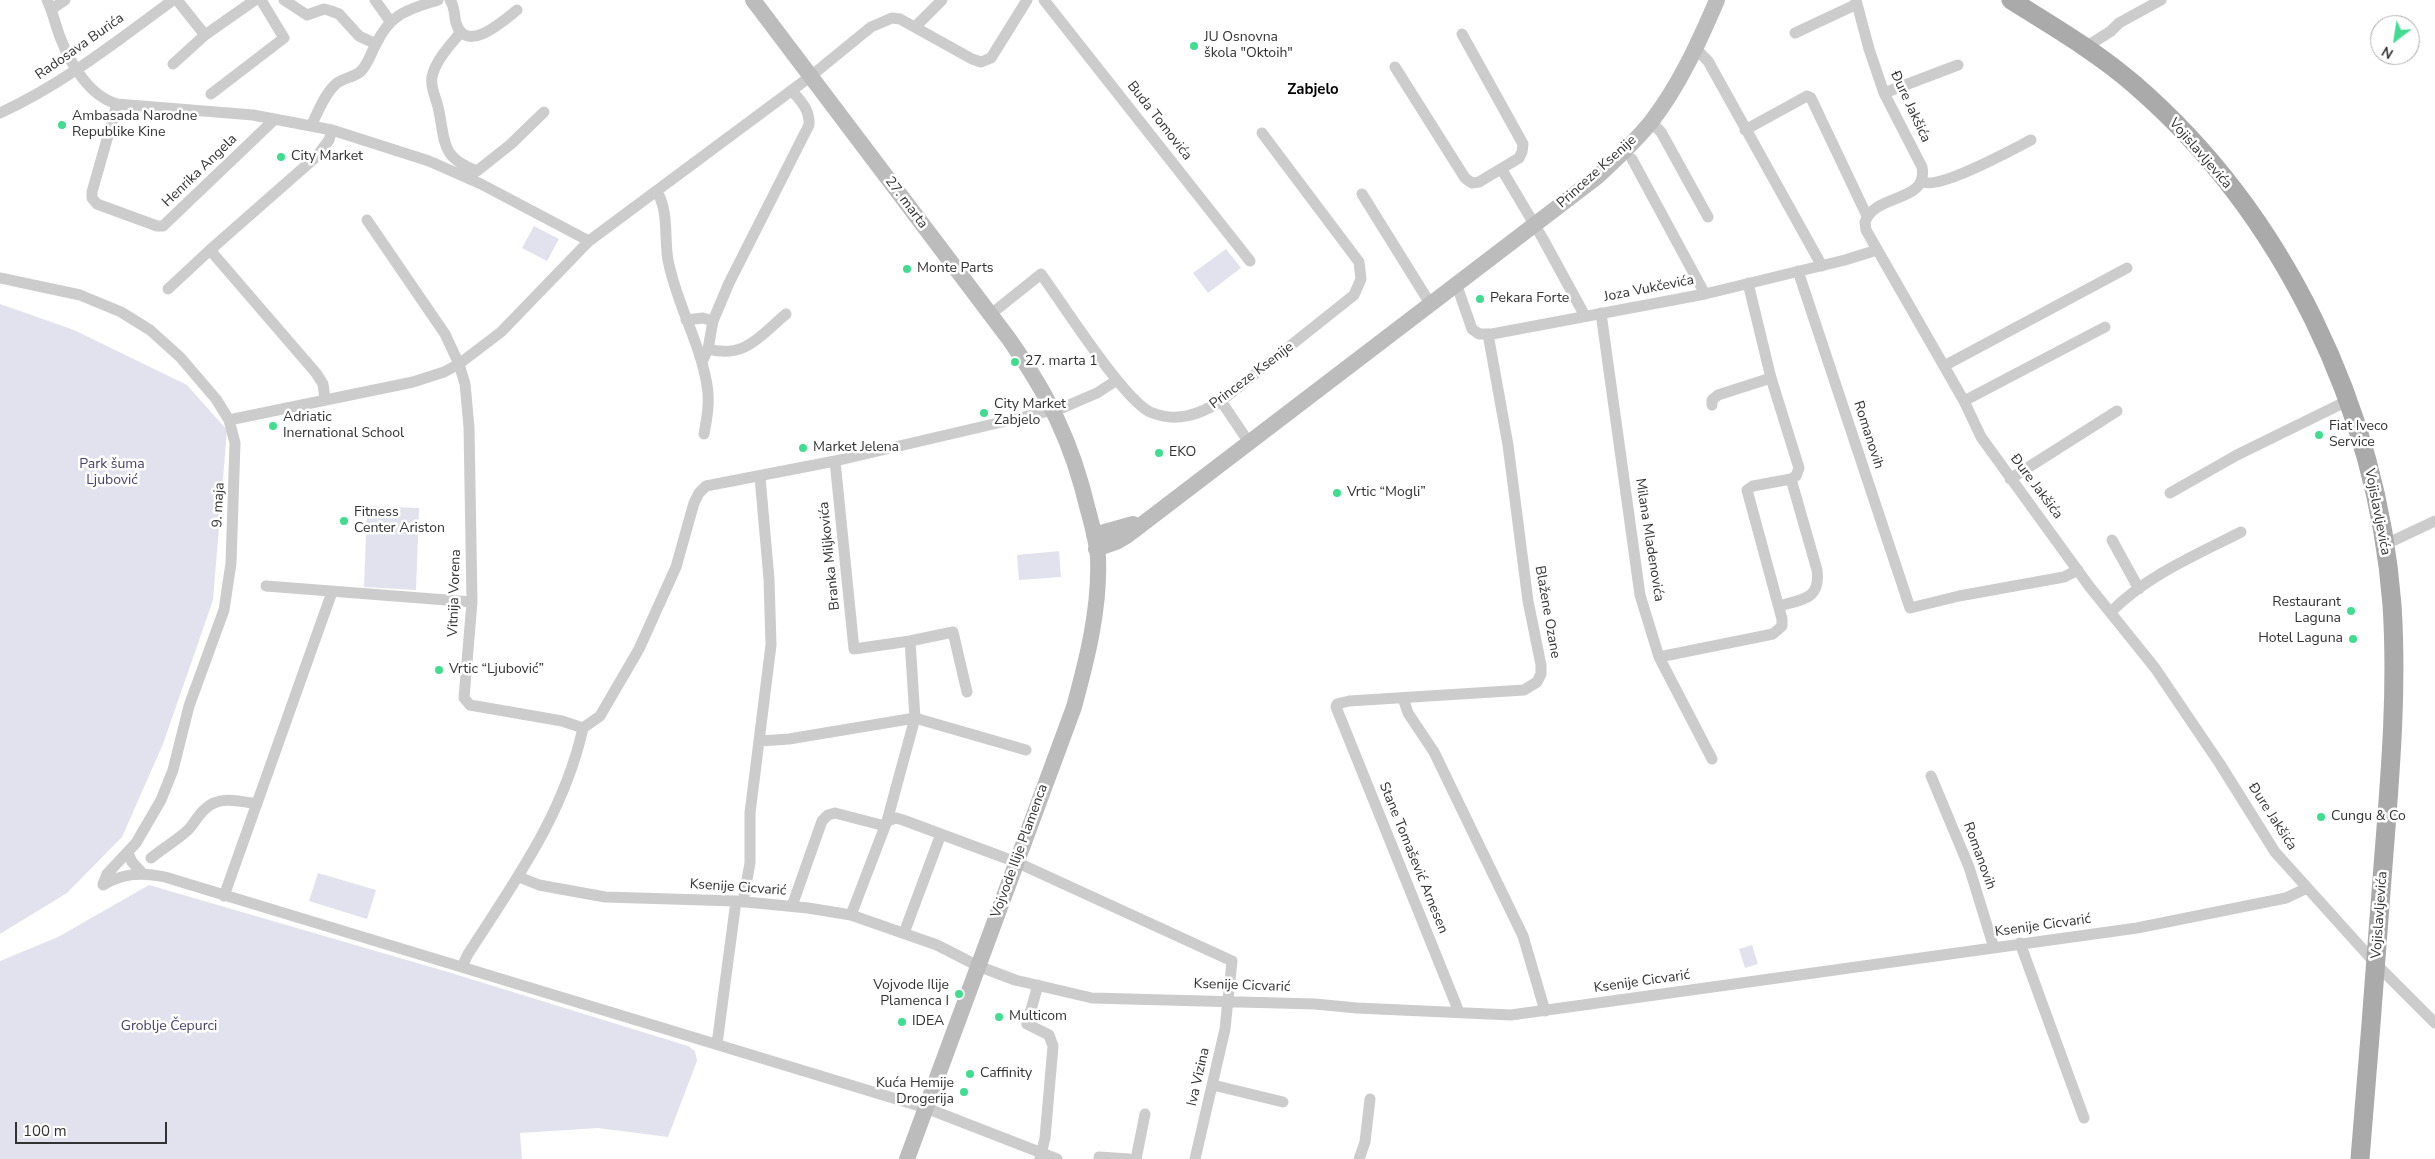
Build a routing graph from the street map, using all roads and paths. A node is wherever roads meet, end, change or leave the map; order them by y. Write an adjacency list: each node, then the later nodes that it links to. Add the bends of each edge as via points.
1 (65, 0): 17 (street)
2 (175, 0): 24 (street); 31 (street, Radosava Burića)
3 (255, 0): 24 (street)
4 (260, 0): 35 (street, via 284,38)
5 (284, 0): 25 (street, via 307,15 324,9 338,14 358,36)
6 (375, 0): 19 (street)
7 (438, 0): 19 (street, via 407,10)
8 (450, 0): 21 (street)
9 (753, 0): 32 (street, 27. marta)
10 (942, 0): 20 (street)
11 (1027, 0): 20 (street, via 991,58 981,62)
12 (1044, 0): 59 (street, Buda Tomovića)
13 (1717, 0): 27 (street, Princeze Ksenije)
14 (2011, 0): 26 (main road, Vojislavljevića)
15 (2161, 0): 26 (street, via 2119,22)
16 (1856, 2): 22 (street); 34 (street, Đure Jakšića)
17 (49, 5): 31 (street, via 60,38)
18 (517, 10): 21 (street, via 478,36)
19 (390, 20): 25 (street)
20 (915, 28): 32 (street, via 900,19 884,20)
21 (461, 32): 48 (street, via 436,67 432,86 446,148)
22 (1795, 33)
23 (1462, 34): 47 (street, via 1523,144 1519,158)
24 (205, 35): 28 (street)
25 (376, 44): 41 (street, via 360,73 338,82 333,88)
26 (2086, 47): 86 (main road, Vojislavljevića, via 2136,86 2172,120 2243,204 2269,240 2304,300)
27 (1695, 48): 40 (street, Princeze Ksenije); 43 (street, via 1705,56)
28 (172, 64)
29 (1958, 65): 34 (street)
30 (1395, 68): 47 (street, via 1467,180 1479,182)
31 (77, 70): 36 (street, via 96,94); 38 (street, Radosava Burića)
32 (811, 76): 33 (street); 71 (street, 27. marta)
33 (792, 91): 50 (street); 74 (street, via 808,113 807,130)
34 (1884, 93): 49 (street, Đure Jakšića, via 1922,167)
35 (211, 94)
36 (117, 104): 39 (street); 39 (street, Henrika Angela, via 92,198 97,204 158,226 163,226 184,209)
37 (544, 112): 48 (street)
38 (0, 114)
39 (275, 118): 41 (street)
40 (1651, 122): 53 (street, via 1665,140); 55 (street, Princeze Ksenije, via 1597,177)
41 (311, 126): 42 (street)
42 (332, 130): 48 (street); 57 (street, via 318,156)
43 (1745, 130): 52 (street, Đure Jakšića, via 1807,96 1811,98); 60 (street)
44 (1262, 133): 85 (street, Princeze Ksenije, via 1359,262 1361,279 1354,295)
45 (2031, 140): 49 (street, via 1946,180)
46 (1632, 159): 67 (street)
47 (1502, 170): 55 (street)
48 (477, 176): 56 (street)
49 (1922, 182): 52 (street, via 1913,191 1880,206)
50 (657, 192): 56 (street); 73 (street, via 663,210 670,270)
51 (1362, 194): 68 (street)
52 (1867, 216): 58 (street, Đure Jakšića, via 1866,230)
53 (1708, 217)
54 (367, 220): 79 (street, Vitnija Vorena, via 446,334)
55 (1535, 226): 65 (street, Princeze Ksenije); 72 (street)
56 (589, 241): 79 (street, via 501,332)
57 (210, 250): 66 (street); 83 (street, via 316,373 323,384)
58 (1876, 250): 60 (street, Joza Vukčevića); 80 (street, Đure Jakšića)
59 (1250, 261)
60 (1822, 266): 62 (street, Joza Vukčevića)
61 (2128, 268): 80 (street)
62 (1798, 271): 64 (street, Joza Vukčevića); 103 (street, Romanovih, via 1910,608 2064,576)
63 (0, 278): 90 (street, 9. maja, via 80,295 142,325 184,362 216,399)
64 (1748, 283): 67 (street, Joza Vukčevića); 81 (street)
65 (1457, 286): 68 (street, Princeze Ksenije); 76 (street, via 1470,327 1479,334)
66 (168, 289)
67 (1705, 294): 69 (street, Joza Vukčevića)
68 (1431, 305): 92 (street, Princeze Ksenije)
69 (1601, 313): 72 (street, Joza Vukčevića); 111 (street, Milana Mladenovića, via 1640,595)
70 (786, 314): 77 (street, via 739,351)
71 (991, 314): 82 (street, Princeze Ksenije, via 1041,274); 88 (street, 27. marta, via 1029,367)
72 (1585, 316): 76 (street, Joza Vukčevića)
73 (686, 320): 74 (street, via 703,318); 78 (street)
74 (713, 321): 77 (street)
75 (2105, 327): 84 (street)
76 (1488, 334): 113 (street, Blažene Ozane, via 1508,445 1541,674 1534,685 1524,690)
77 (708, 348): 78 (street)
78 (702, 362): 91 (street, via 709,401)
79 (459, 364): 83 (street, via 413,382); 107 (street, Vitnija Vorena, via 465,384 469,427)
80 (1944, 366): 84 (street, Đure Jakšića)
81 (1771, 378): 87 (street, via 1718,395 1712,400); 95 (street, via 1799,468)
82 (1117, 380): 85 (street, Princeze Ksenije, via 1148,411 1162,416 1190,416); 88 (street, via 1096,393)
83 (325, 399): 90 (street)
84 (1964, 400): 96 (street, Đure Jakšića, via 1981,437)
85 (1221, 401): 92 (street)
86 (2347, 401): 97 (street, via 2245,451); 102 (main road, Vojislavljevića, via 2368,466)
87 (1712, 405)
88 (1054, 410): 93 (street); 101 (street, 27. marta, via 1076,460)
89 (2117, 411): 96 (street)
90 (229, 420): 124 (street, 9. maja, via 236,461 230,582 224,610 189,706 168,785 154,815)
91 (704, 434)
92 (1248, 441): 101 (street, Princeze Ksenije, via 1116,542)
93 (835, 461): 94 (street); 110 (street, Branka Miljkovića, via 854,648)
94 (760, 477): 116 (street, via 710,483 702,489 694,503 676,567 639,649 600,716); 117 (street, via 771,633)
95 (1791, 479): 108 (street, via 1819,583 1808,598); 108 (street, via 1747,490)
96 (2010, 479): 103 (street, Đure Jakšića, via 2038,512)
97 (2170, 493)
98 (2435, 521): 102 (street)
99 (2241, 532): 105 (street, via 2181,562)
100 (2112, 540): 105 (street)
101 (1095, 542): 126 (street, Vojvode Ilije Plamenca, via 1097,586 1085,666 1074,707)
102 (2384, 545): 137 (main road, Vojislavljevića, via 2392,603 2394,664 2389,810)
103 (2078, 570): 109 (street, Đure Jakšića)
104 (266, 586): 106 (street)
105 (2139, 589): 109 (street)
106 (332, 592): 107 (street); 121 (street)
107 (472, 602): 116 (street, Vitnija Vorena, via 466,701 470,705 562,721)
108 (1779, 606): 111 (street, via 1782,626 1773,634)
109 (2110, 612): 129 (street, Đure Jakšića, via 2156,668 2275,852)
110 (910, 641): 112 (street, via 953,632); 115 (street)
111 (1659, 657): 119 (street, Milana Mladenovića)
112 (966, 692)
113 (1403, 698): 114 (street, Blažene Ozane, via 1341,702 1337,704); 143 (street, via 1406,709 1434,752 1517,923 1530,952)
114 (1338, 714): 142 (street, Stane Tomašević Arnesen)
115 (915, 718): 117 (street); 118 (street); 122 (street)
116 (583, 728): 128 (street, via 572,772 537,847)
117 (760, 741): 131 (street, via 750,813 750,863)
118 (1026, 750)
119 (1712, 758)
120 (1931, 776): 136 (street, Romanovih, via 1969,867)
121 (257, 804): 125 (street, via 216,801 205,808 184,833); 130 (street)
122 (886, 824): 123 (street, via 896,818); 132 (street, via 835,813 828,815 822,821); 133 (street)
123 (941, 834): 126 (street); 134 (street)
124 (128, 853): 127 (street); 127 (street, 9. maja, via 110,871 102,885 122,876)
125 (151, 858)
126 (1016, 862): 138 (street, Vojvode Ilije Plamenca); 141 (street, Iva Vizina, via 1232,961)
127 (143, 874): 130 (street, via 164,877)
128 (519, 877): 131 (street, Ksenije Cicvarić, via 539,886 605,897); 139 (street)
129 (2307, 888): 135 (street, Ksenije Cicvarić, via 2286,898 2165,923); 137 (street, Đure Jakšića)
130 (224, 896): 139 (street)
131 (739, 901): 132 (street, Ksenije Cicvarić); 145 (street)
132 (792, 906): 133 (street, Ksenije Cicvarić)
133 (852, 915): 134 (street, Ksenije Cicvarić)
134 (904, 933): 138 (street, Ksenije Cicvarić, via 950,950)
135 (2020, 943): 136 (street, Ksenije Cicvarić); 151 (street)
136 (1994, 948): 143 (street, Ksenije Cicvarić)
137 (2376, 964): 144 (street, Đure Jakšića); 160 (main road, Vojislavljevića)
138 (978, 966): 140 (street, Ksenije Cicvarić); 149 (street, Vojvode Ilije Plamenca)
139 (462, 967): 145 (street)
140 (1038, 985): 141 (street, Ksenije Cicvarić, via 1092,998); 152 (street, via 1027,1024 1049,1035 1053,1046 1045,1138)
141 (1228, 1000): 142 (street, Ksenije Cicvarić); 146 (street, Iva Vizina)
142 (1459, 1012): 143 (street, Ksenije Cicvarić, via 1511,1015)
143 (1545, 1012)
144 (2435, 1023)
145 (717, 1044): 149 (street)
146 (1213, 1085): 148 (street); 158 (street, Iva Vizina)
147 (1370, 1099): 159 (street, via 1365,1142)
148 (1282, 1102)
149 (926, 1108): 152 (street); 154 (street, Vojvode Ilije Plamenca)
150 (1145, 1114): 157 (street)
151 (2084, 1118)
152 (1040, 1156): 155 (street)
153 (1099, 1157): 156 (street)
154 (907, 1159)
155 (1057, 1159)
156 (1128, 1159)
157 (1136, 1159)
158 (1195, 1159)
159 (1359, 1159)
160 (2360, 1159)

